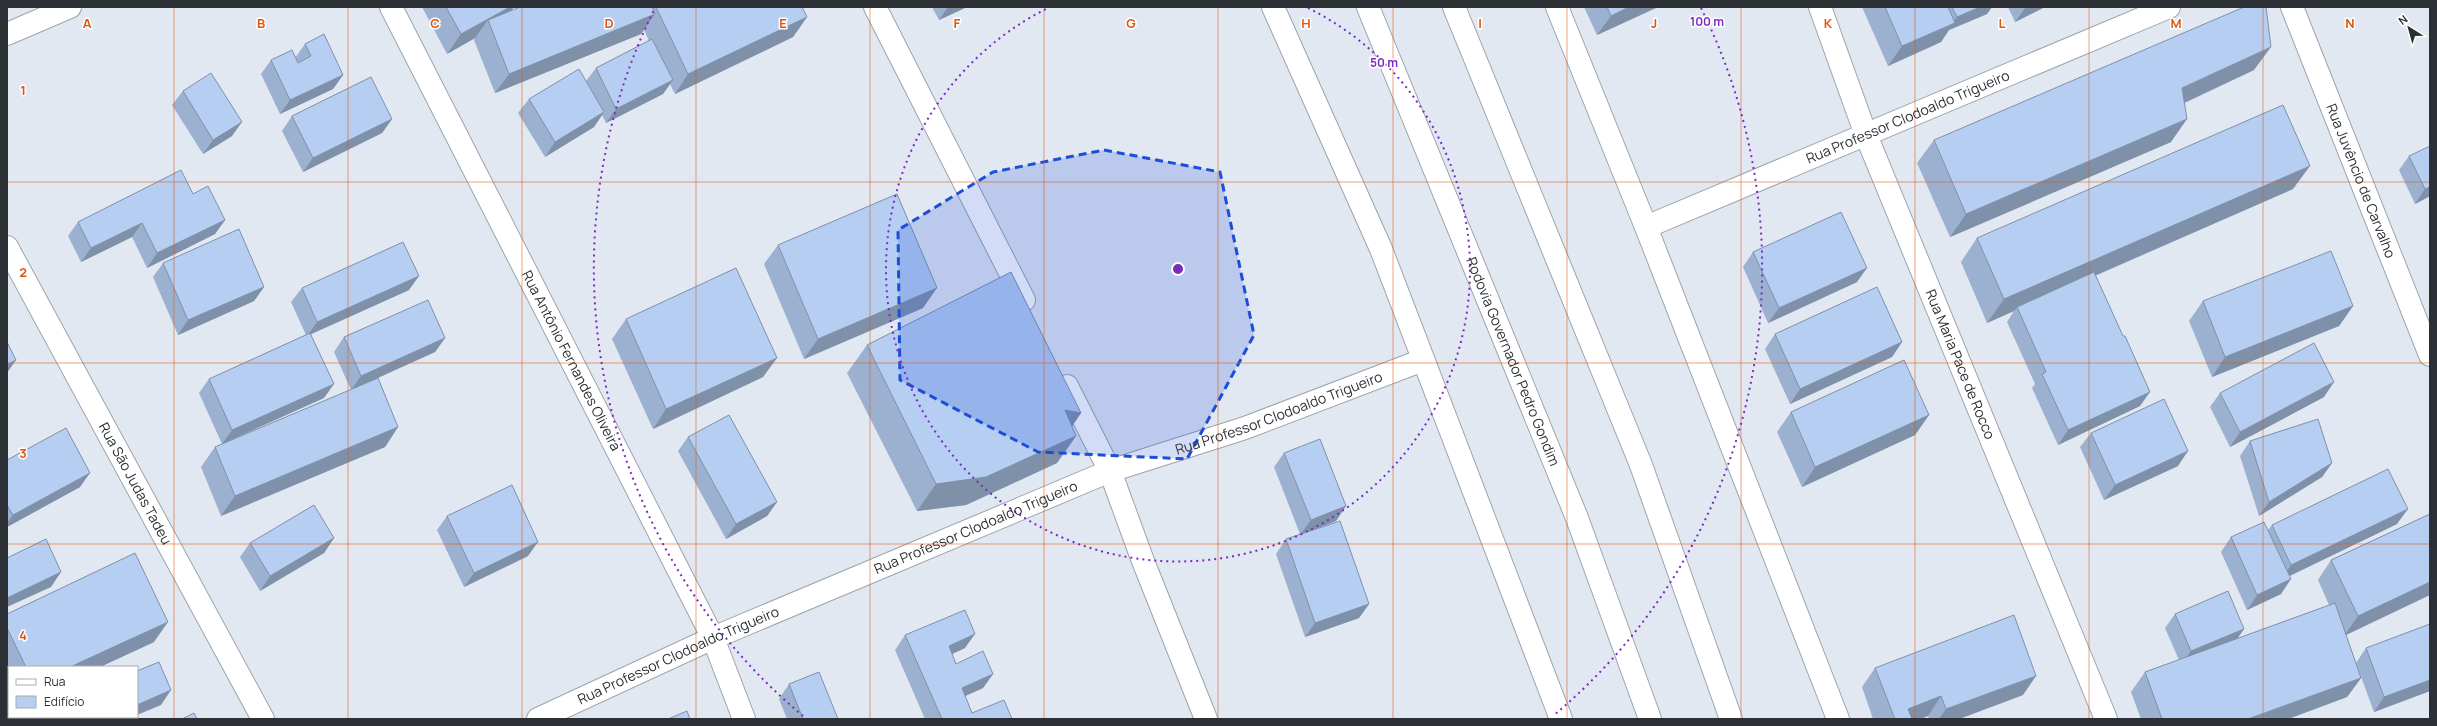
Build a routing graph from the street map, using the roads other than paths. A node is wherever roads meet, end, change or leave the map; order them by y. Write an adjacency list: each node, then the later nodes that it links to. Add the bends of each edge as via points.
1 (70, 7): 11 (main road)
2 (391, 7): 20 (main road, Rua Antônio Fernandes Oliveira)
3 (875, 7): 15 (main road)
4 (1273, 7): 17 (main road, via 1381,249)
5 (1368, 7): 26 (main road, Rodovia Governador Pedro Gondim, via 1577,518)
6 (1454, 7): 27 (main road, via 1641,465)
7 (1557, 7): 13 (main road)
8 (1820, 7): 12 (main road, Rua Maria Pace de Rocco)
9 (2169, 7): 12 (main road, Rua Professor Clodoaldo Trigueiro)
10 (2292, 7): 16 (main road, Rua Juvêncio de Carvalho)
11 (7, 34)
12 (1866, 135): 13 (main road, Rua Professor Clodoaldo Trigueiro); 29 (main road, Rua Maria Pace de Rocco)
13 (1646, 227): 28 (main road)
14 (7, 247): 21 (main road, Rua São Judas Tadeu)
15 (1034, 321)
16 (2430, 355)
17 (1424, 360): 19 (main road, Rua Professor Clodoaldo Trigueiro, via 1245,428); 25 (main road)
18 (1060, 371): 19 (main road)
19 (1110, 471): 20 (main road, Rua Professor Clodoaldo Trigueiro); 24 (main road)
20 (713, 638): 22 (main road, Rua Professor Clodoaldo Trigueiro); 23 (main road, Rua Antônio Fernandes Oliveira)
21 (263, 719)
22 (538, 719)
23 (744, 719)
24 (1206, 719)
25 (1561, 719)
26 (1650, 719)
27 (1732, 719)
28 (1838, 719)
29 (2106, 719)

